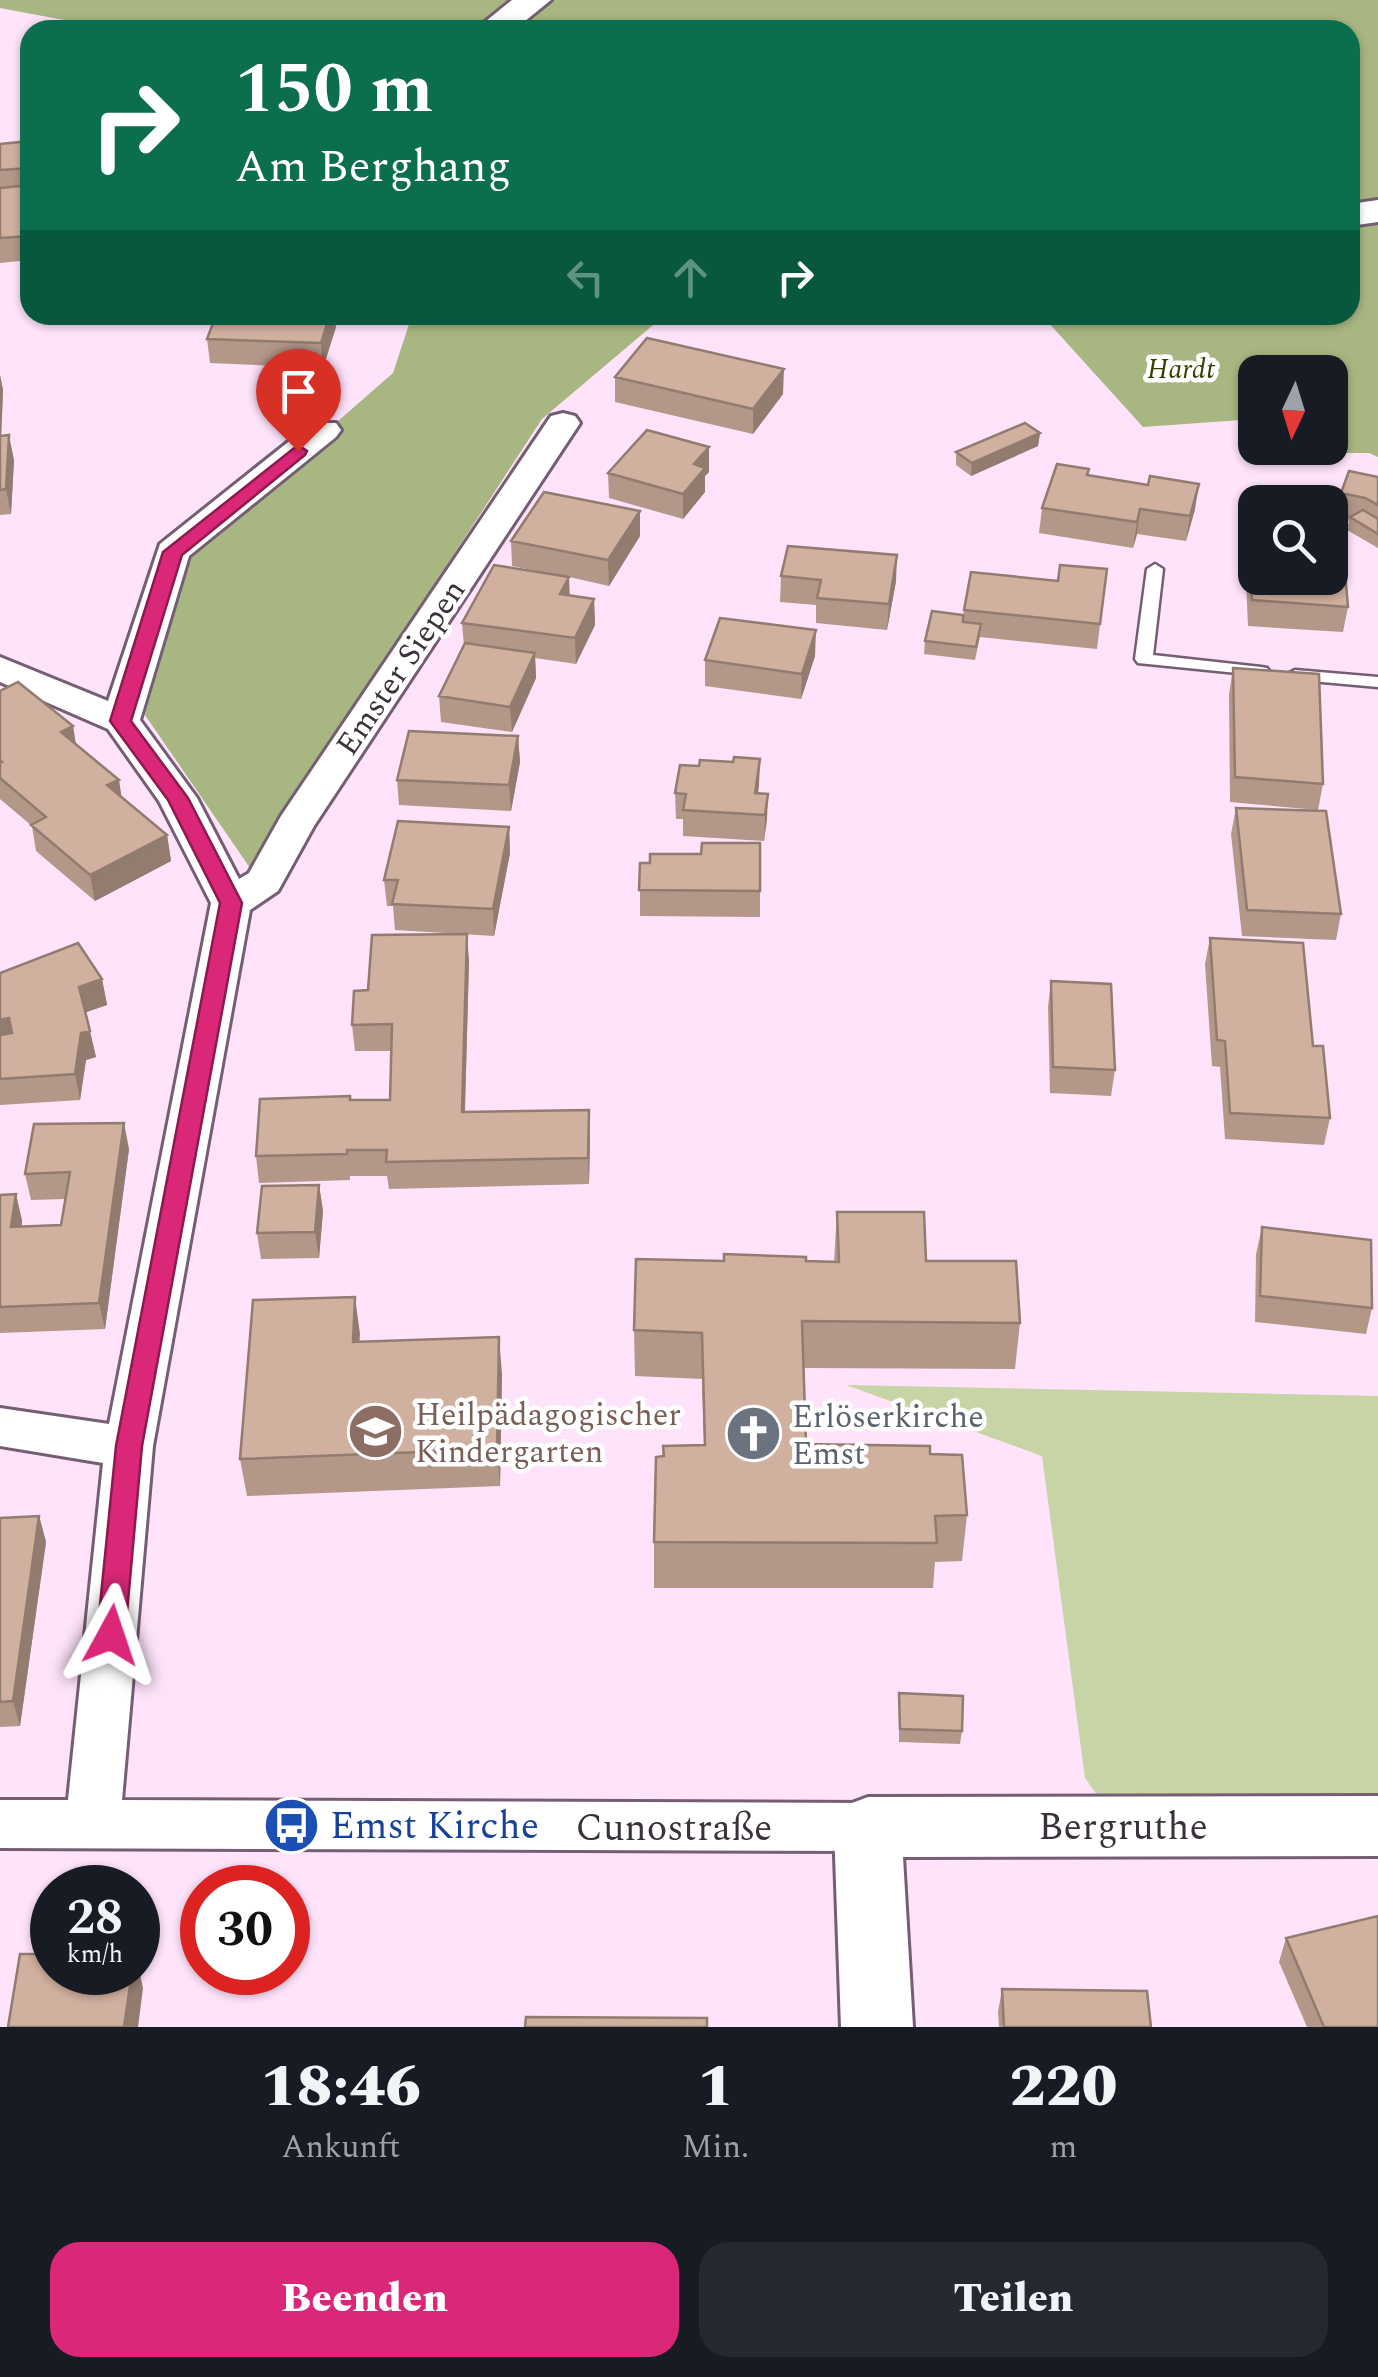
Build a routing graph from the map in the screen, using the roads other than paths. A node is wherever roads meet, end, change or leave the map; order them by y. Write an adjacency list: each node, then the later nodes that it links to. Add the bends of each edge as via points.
1 (534, 0): 2 (street)
2 (506, 20)
3 (562, 423): 9 (street, Emster Siepen, via 264,882)
4 (324, 430): 8 (street, via 173,552)
5 (1155, 569): 7 (lane, via 1144,659)
6 (0, 668): 8 (street)
7 (1378, 682)
8 (120, 721): 9 (street, via 178,798)
9 (231, 903): 11 (street)
10 (0, 1427): 11 (street)
11 (129, 1446): 13 (street)
12 (0, 1824): 13 (street, Cunostraße)
13 (93, 1824): 15 (street, Cunostraße)
14 (1378, 1826): 15 (street, Bergruthe)
15 (868, 1827): 16 (street)
16 (876, 2027)

